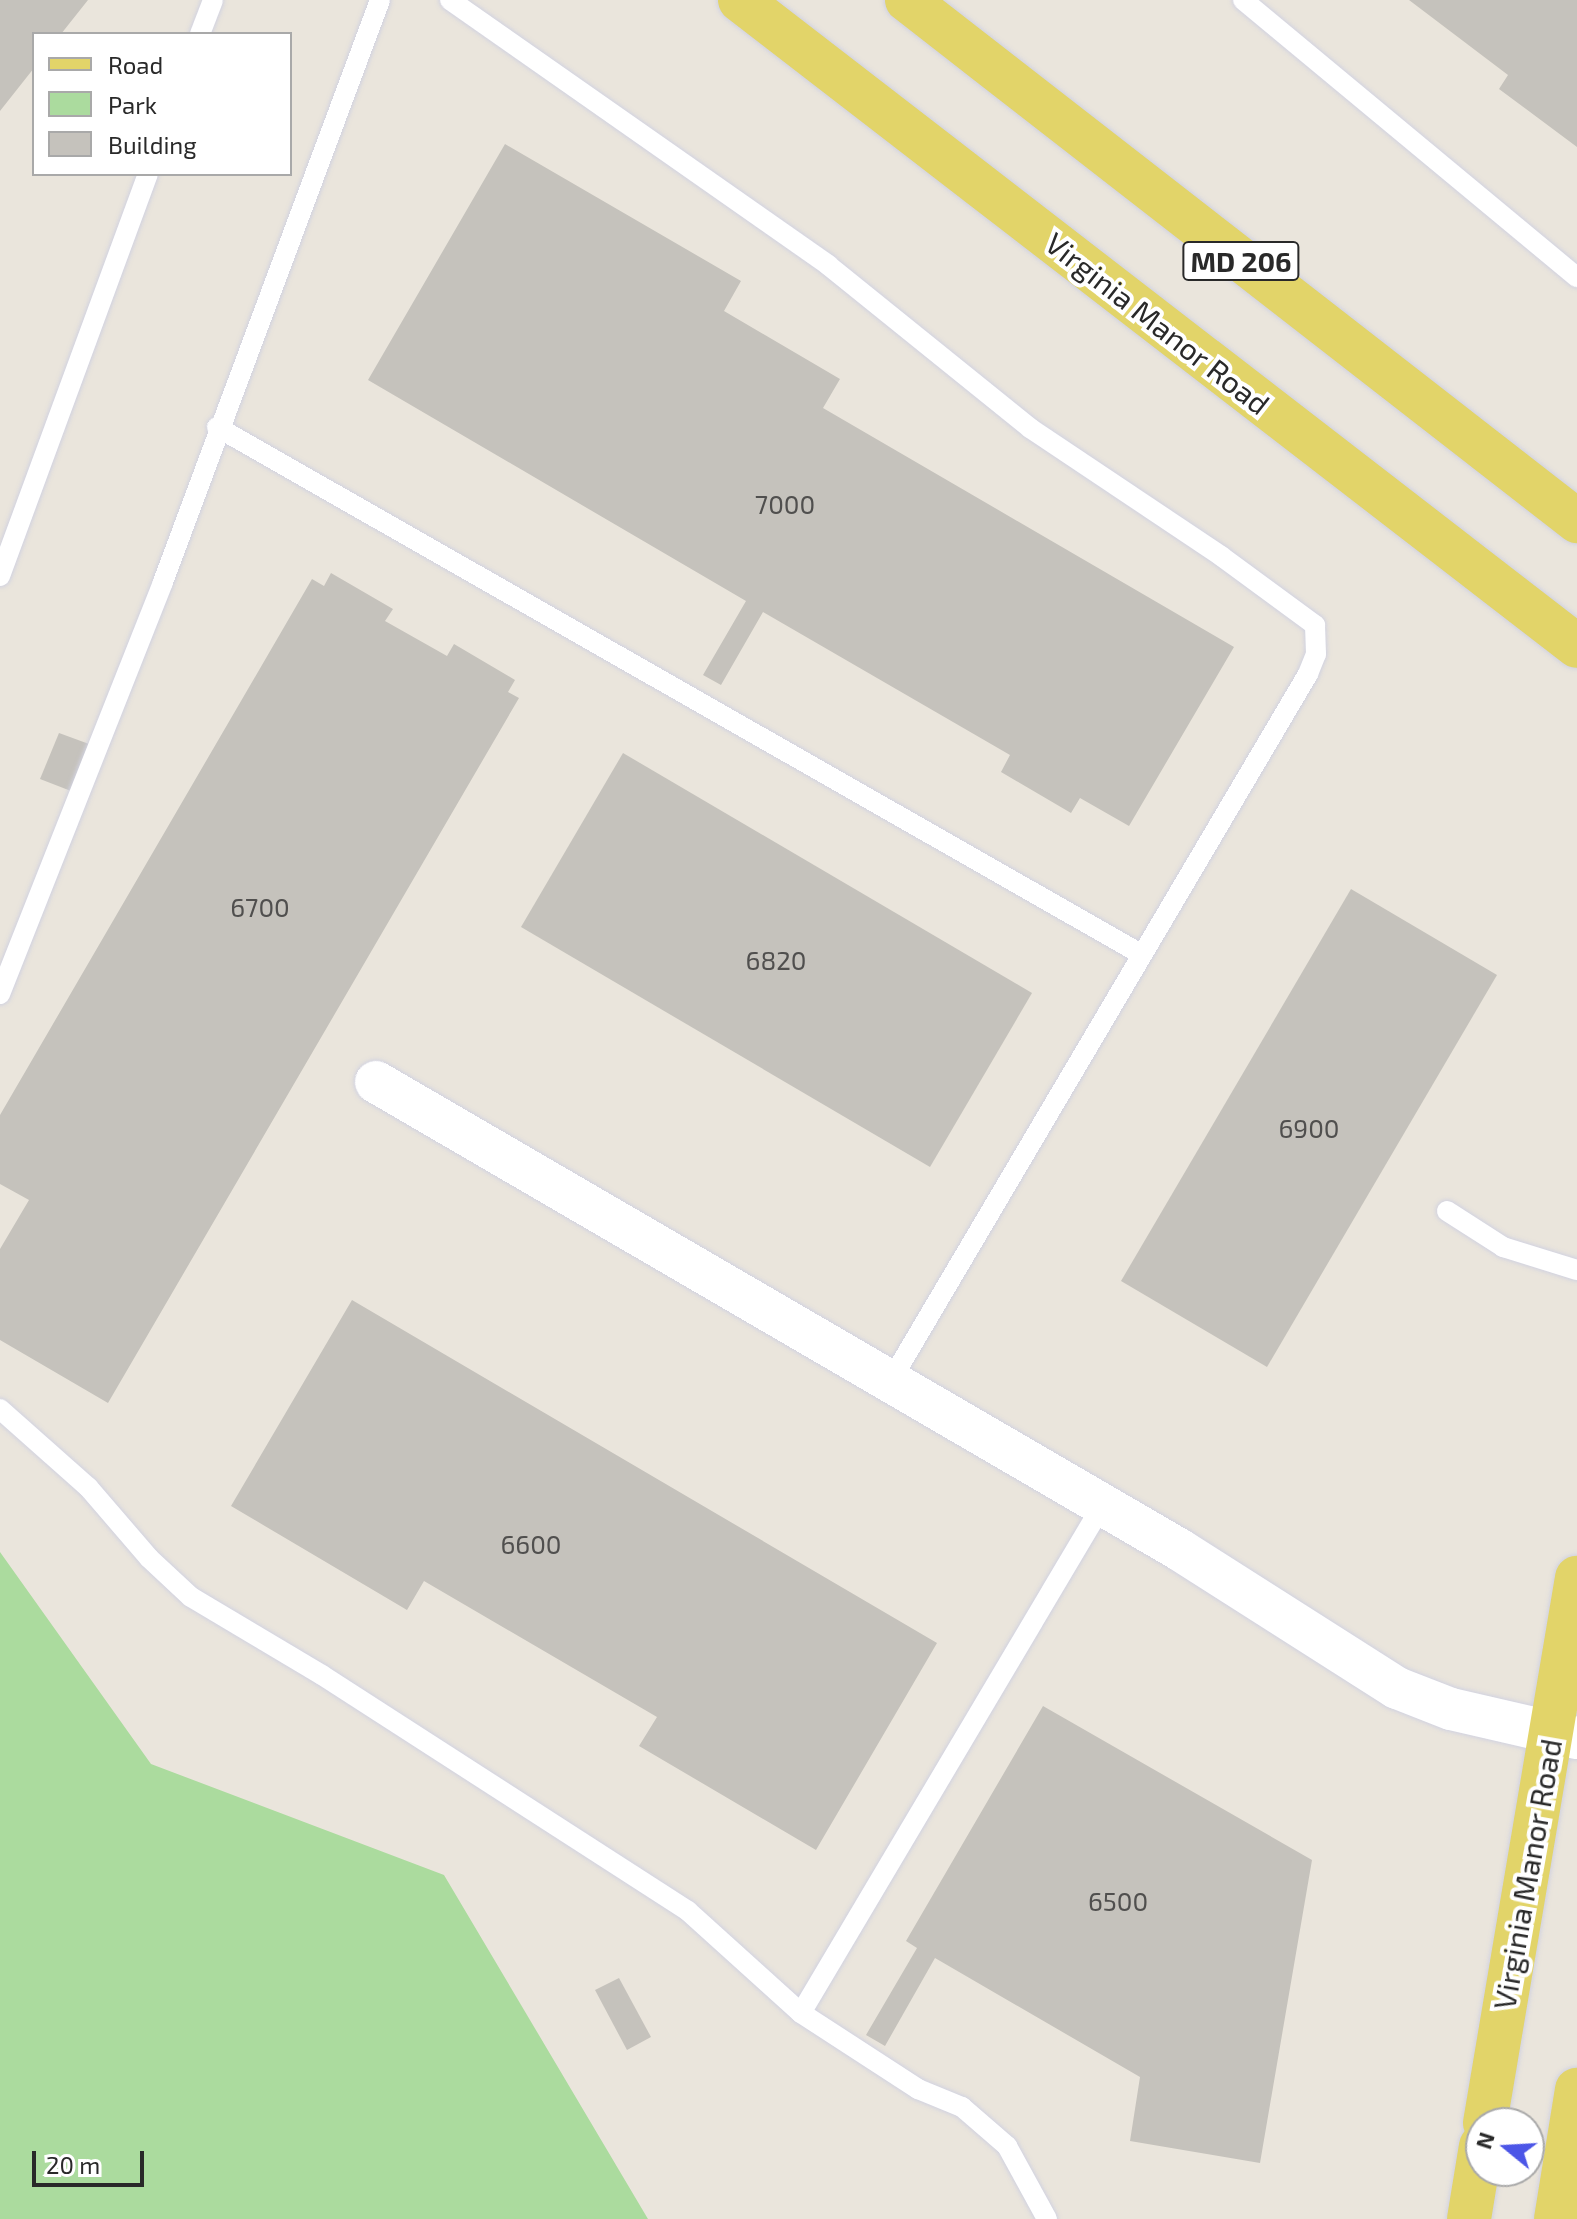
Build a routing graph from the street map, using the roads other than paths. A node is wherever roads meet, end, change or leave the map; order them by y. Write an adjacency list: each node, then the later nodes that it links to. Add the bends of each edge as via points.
1 (213, 0): 7 (lane)
2 (380, 0): 10 (lane)
3 (450, 0): 14 (lane, via 828,265 1030,428 1315,625 1316,654 1308,674)
4 (740, 0): 13 (main road, Virginia Manor Road / MD 206)
5 (907, 0): 11 (main road, MD 206)
6 (1243, 0): 9 (lane)
7 (201, 32)
8 (147, 176): 12 (lane)
9 (1577, 277)
10 (217, 427): 14 (lane); 15 (lane, via 163,582)
11 (1577, 521)
12 (0, 576)
13 (1577, 646)
14 (1141, 954): 19 (lane)
15 (0, 994)
16 (376, 1082): 19 (street)
17 (1447, 1211): 18 (lane, via 1503,1247)
18 (1577, 1270)
19 (890, 1382): 21 (street)
20 (0, 1409): 24 (lane, via 88,1487 149,1558 191,1597 322,1675 688,1911)
21 (1103, 1504): 23 (street, via 1397,1688 1451,1709); 24 (lane)
22 (1577, 1578): 23 (main road, Virginia Manor Road)
23 (1564, 1736): 26 (main road, Virginia Manor Road)
24 (801, 2013): 28 (lane, via 918,2089 962,2107 1007,2146)
25 (1577, 2090): 30 (main road)
26 (1488, 2107)
27 (1474, 2187): 29 (main road)
28 (1047, 2219)
29 (1469, 2219)
30 (1556, 2219)

